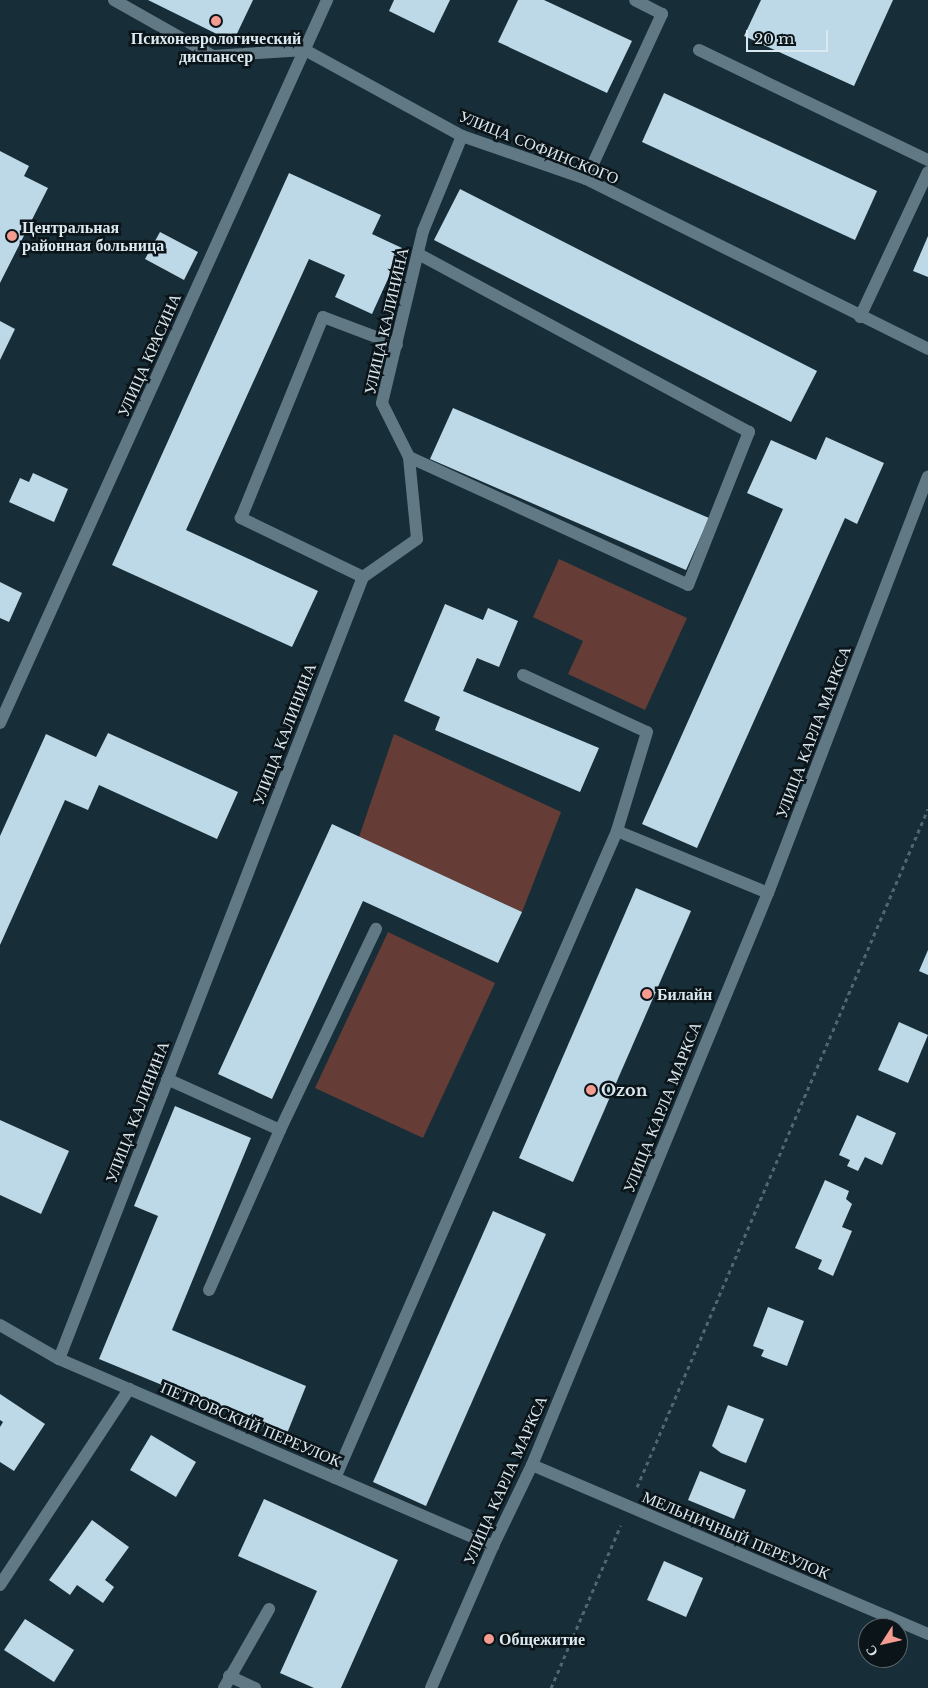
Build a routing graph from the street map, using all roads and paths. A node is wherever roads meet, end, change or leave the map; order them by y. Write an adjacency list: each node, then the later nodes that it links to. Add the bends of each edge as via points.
1 (114, 0): 4 (street, via 213,56)
2 (327, 0): 4 (street, УЛИЦА КРАСИНА)
3 (635, 0): 9 (street, via 662,14)
4 (305, 50): 6 (street, УЛИЦА СОФИНСКОГО); 18 (street, УЛИЦА КРАСИНА)
5 (699, 50): 7 (street)
6 (462, 136): 9 (street, УЛИЦА СОФИНСКОГО); 10 (street, УЛИЦА КАЛИНИНА, via 423,231)
7 (928, 160)
8 (928, 172): 11 (street)
9 (586, 179): 11 (street, УЛИЦА СОФИНСКОГО)
10 (418, 254): 12 (street, УЛИЦА КАЛИНИНА); 14 (street, via 749,432 688,585)
11 (860, 317): 13 (street, УЛИЦА СОФИНСКОГО)
12 (398, 345): 14 (street, УЛИЦА КАЛИНИНА, via 382,403); 16 (street, via 323,317 241,518)
13 (928, 349)
14 (409, 457): 16 (street, УЛИЦА КАЛИНИНА, via 417,540)
15 (928, 476): 21 (street, УЛИЦА КАРЛА МАРКСА)
16 (362, 577): 23 (street, УЛИЦА КАЛИНИНА)
17 (523, 675): 20 (street, via 647,732)
18 (0, 723)
19 (928, 808): 31 (path)
20 (617, 831): 21 (street); 30 (street)
21 (768, 893): 29 (street, УЛИЦА КАРЛА МАРКСА)
22 (376, 929): 24 (street)
23 (168, 1080): 24 (street); 27 (street, УЛИЦА КАЛИНИНА)
24 (280, 1130): 25 (street)
25 (209, 1290)
26 (0, 1325): 27 (street, ПЕТРОВСКИЙ ПЕРЕУЛОК)
27 (59, 1359): 28 (street, ПЕТРОВСКИЙ ПЕРЕУЛОК)
28 (129, 1389): 30 (street, ПЕТРОВСКИЙ ПЕРЕУЛОК); 33 (street)
29 (532, 1465): 31 (street, МЕЛЬНИЧНЫЙ ПЕРЕУЛОК); 32 (street, УЛИЦА КАРЛА МАРКСА)
30 (335, 1478): 32 (street, ПЕТРОВСКИЙ ПЕРЕУЛОК)
31 (629, 1507): 35 (street, МЕЛЬНИЧНЫЙ ПЕРЕУЛОК); 39 (path)
32 (493, 1546): 38 (street, УЛИЦА КАРЛА МАРКСА)
33 (0, 1585)
34 (268, 1608): 36 (street)
35 (928, 1634)
36 (227, 1682): 37 (street)
37 (255, 1688)
38 (431, 1688)
39 (552, 1688)

